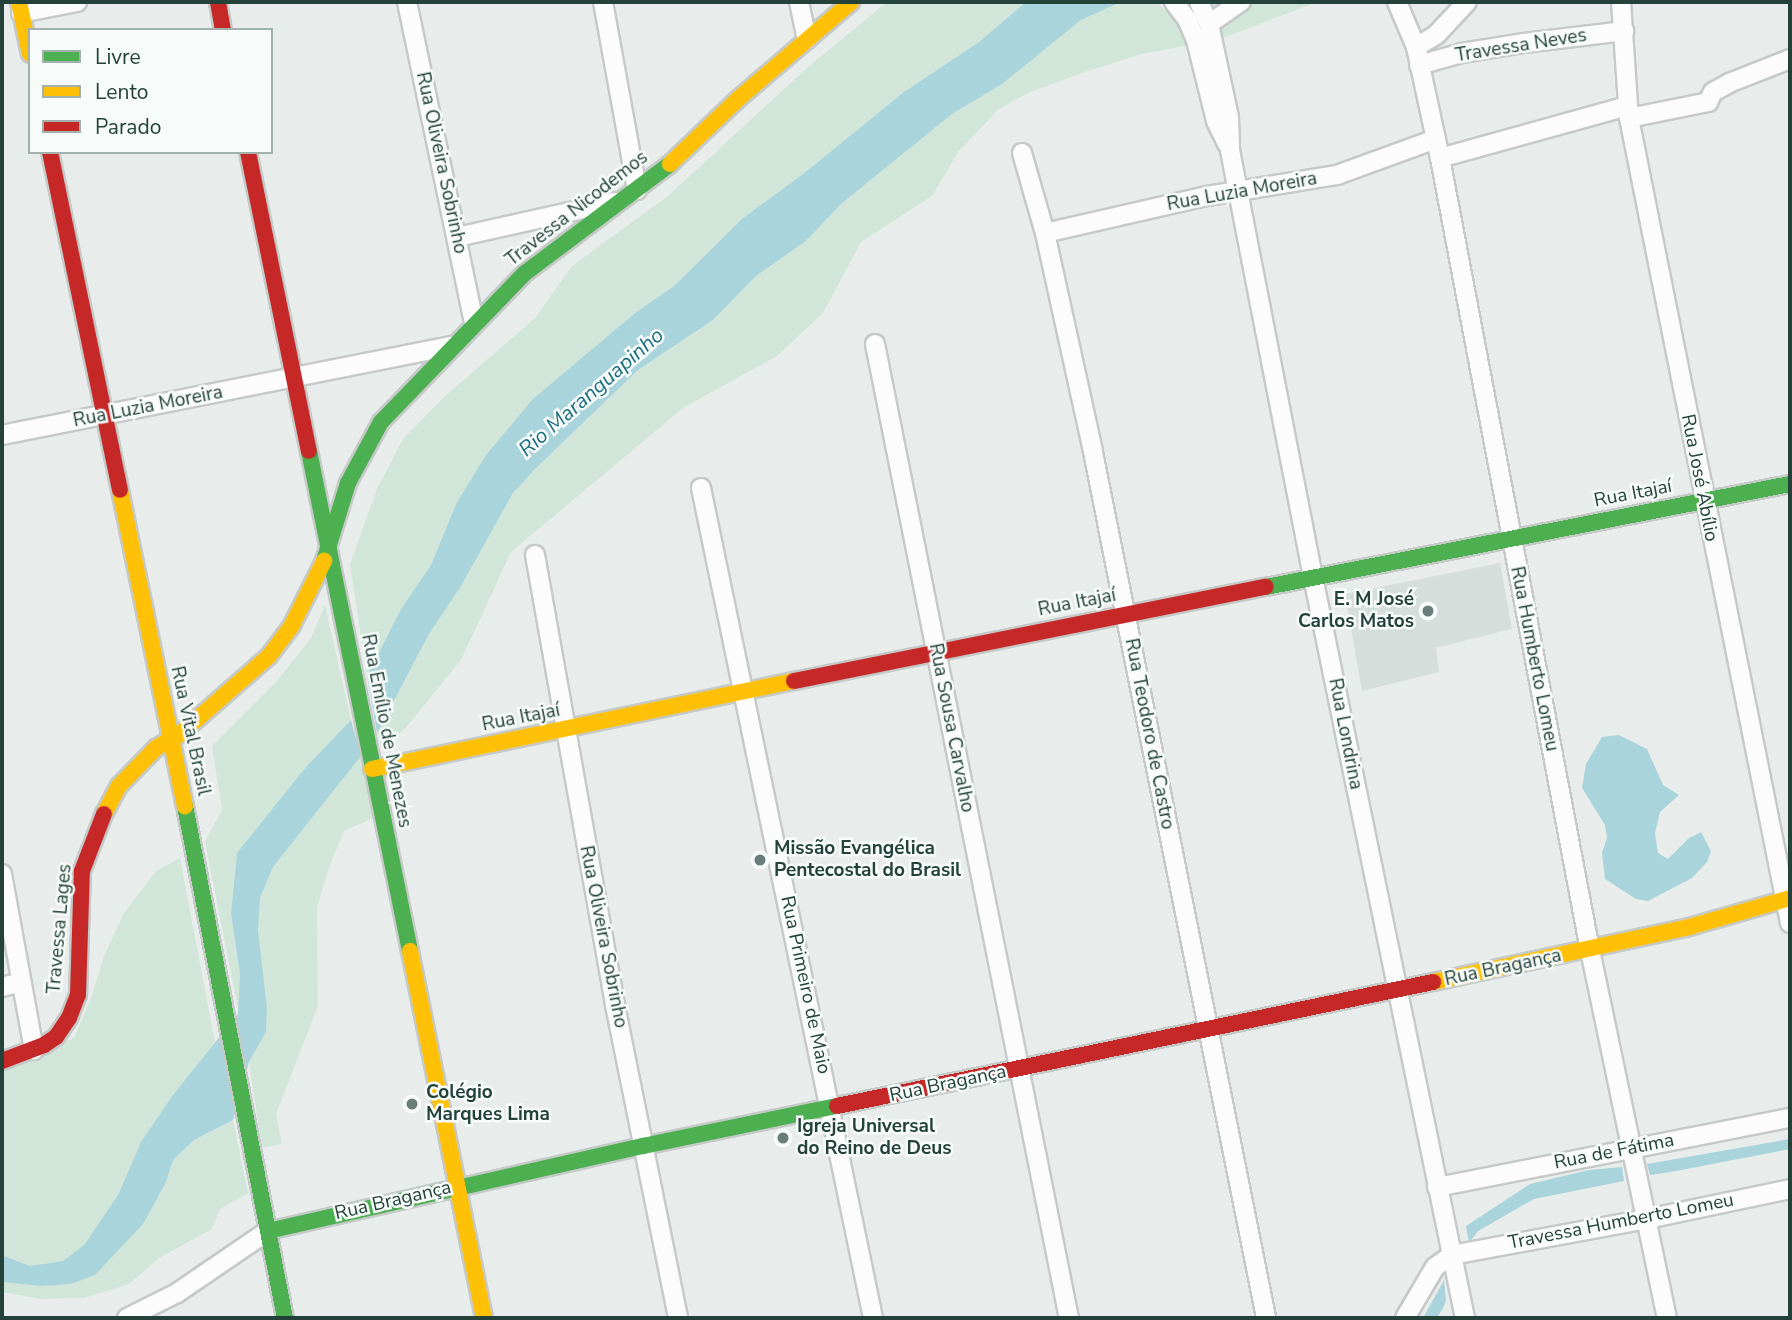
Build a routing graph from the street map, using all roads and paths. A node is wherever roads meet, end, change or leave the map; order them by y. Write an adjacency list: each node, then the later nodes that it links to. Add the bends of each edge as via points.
1 (77, 2): 13 (street)
2 (218, 2): 15 (street)
3 (407, 2): 32 (street, Rua Oliveira Sobrinho)
4 (603, 2): 28 (street)
5 (799, 2): 17 (street)
6 (851, 2): 17 (street, Travessa Nicodemos)
7 (1175, 2): 23 (street, via 1196,40 1216,121)
8 (1199, 2): 14 (street)
9 (1241, 2): 14 (street)
10 (1397, 2): 19 (street, Rua Humberto Lomeu)
11 (1467, 2): 19 (street)
12 (1621, 2): 16 (street, Rua José Abílio)
13 (20, 8): 18 (street)
14 (1209, 24): 23 (street, via 1229,117)
15 (223, 28)
16 (1625, 31): 19 (street, Travessa Neves); 21 (street, Rua José Abílio)
17 (807, 39): 28 (street, Travessa Nicodemos)
18 (28, 45)
19 (1418, 56): 22 (street, Rua Humberto Lomeu)
20 (1790, 59): 21 (street, via 1729,83 1713,92 1709,102)
21 (1628, 112): 27 (street); 41 (street, Rua José Abílio)
22 (1436, 139): 27 (street, Rua Humberto Lomeu); 29 (street, Rua Luzia Moreira, via 1337,175)
23 (1230, 150): 29 (street, Rua Londrina)
24 (1022, 153): 31 (street, Rua Teodoro de Castro)
25 (50, 154): 37 (street, Rua Vital Brasil)
26 (248, 154): 36 (street, Rua Emílio de Menezes)
27 (1440, 158): 42 (street, Rua Humberto Lomeu)
28 (637, 190): 30 (street, Travessa Nicodemos)
29 (1239, 192): 31 (street, Rua Luzia Moreira); 45 (street, Rua Londrina)
30 (616, 202): 32 (street); 33 (street, Travessa Nicodemos, via 525,273)
31 (1045, 233): 46 (street, Rua Teodoro de Castro)
32 (457, 237): 33 (street, Rua Oliveira Sobrinho)
33 (474, 324): 35 (street, Travessa Nicodemos)
34 (876, 344): 47 (street, Rua Sousa Carvalho)
35 (453, 346): 36 (street, Rua Luzia Moreira); 43 (street, Travessa Nicodemos, via 381,422 364,450 348,483)
36 (293, 378): 37 (street, Rua Luzia Moreira); 43 (street, Rua Emílio de Menezes)
37 (103, 416): 38 (street, Rua Luzia Moreira); 50 (street, Rua Vital Brasil)
38 (2, 435)
39 (1790, 484): 41 (street, Rua Itajaí)
40 (701, 488): 48 (street, Rua Primeiro de Maio)
41 (1704, 502): 42 (street, Rua Itajaí); 54 (street, Rua José Abílio)
42 (1511, 540): 45 (street, Rua Itajaí); 56 (street, Rua Humberto Lomeu)
43 (328, 552): 50 (street, Travessa Lages, via 292,625 270,656); 51 (street, Rua Emílio de Menezes)
44 (535, 555): 49 (street, Rua Oliveira Sobrinho)
45 (1313, 577): 46 (street, Rua Itajaí); 59 (street, Rua Londrina)
46 (1125, 615): 47 (street, Rua Itajaí); 60 (street, Rua Teodoro de Castro)
47 (934, 652): 48 (street, Rua Itajaí); 63 (street, Rua Sousa Carvalho)
48 (745, 692): 49 (street, Rua Itajaí); 64 (street, Rua Primeiro de Maio)
49 (564, 731): 51 (street, Rua Itajaí); 66 (street, Rua Oliveira Sobrinho)
50 (170, 741): 61 (street, Travessa Lages, via 156,748 119,786 99,824 82,871 78,995 56,1037); 72 (street, Rua Vital Brasil)
51 (372, 769): 68 (street, Rua Emílio de Menezes)
52 (2, 874): 53 (street)
53 (4, 896): 57 (street)
54 (1788, 899): 55 (street, Rua José Abílio); 56 (street, Rua Bragança)
55 (1790, 923)
56 (1590, 950): 59 (street, Rua Bragança); 67 (street, Rua Humberto Lomeu)
57 (21, 982): 58 (street); 61 (street)
58 (2, 987)
59 (1397, 991): 60 (street, Rua Bragança); 69 (street, Rua Londrina)
60 (1208, 1030): 63 (street, Rua Bragança); 80 (street, Rua Teodoro de Castro)
61 (34, 1050): 62 (street, Travessa Lages)
62 (2, 1061)
63 (1020, 1068): 64 (street, Rua Bragança); 79 (street, Rua Sousa Carvalho)
64 (831, 1109): 66 (street, Rua Bragança); 78 (street, Rua Primeiro de Maio)
65 (1790, 1118): 67 (street, Rua de Fátima)
66 (643, 1146): 68 (street, Rua Bragança); 77 (street, Rua Oliveira Sobrinho)
67 (1632, 1148): 69 (street, Rua de Fátima); 71 (street, Rua Humberto Lomeu)
68 (457, 1185): 72 (street, Rua Bragança); 76 (street, Rua Emílio de Menezes)
69 (1437, 1187): 73 (street, Rua Londrina)
70 (1790, 1189): 71 (street, Travessa Humberto Lomeu)
71 (1647, 1219): 73 (street, Travessa Humberto Lomeu); 83 (street, Rua Humberto Lomeu)
72 (268, 1231): 74 (street, Rua Bragança, via 177,1293); 75 (street, Rua Vital Brasil)
73 (1452, 1255): 81 (street, via 1435,1267); 82 (street, Rua Londrina)
74 (127, 1318)
75 (285, 1318)
76 (484, 1318)
77 (678, 1318)
78 (873, 1318)
79 (1069, 1318)
80 (1266, 1318)
81 (1405, 1318)
82 (1465, 1318)
83 (1667, 1318)

